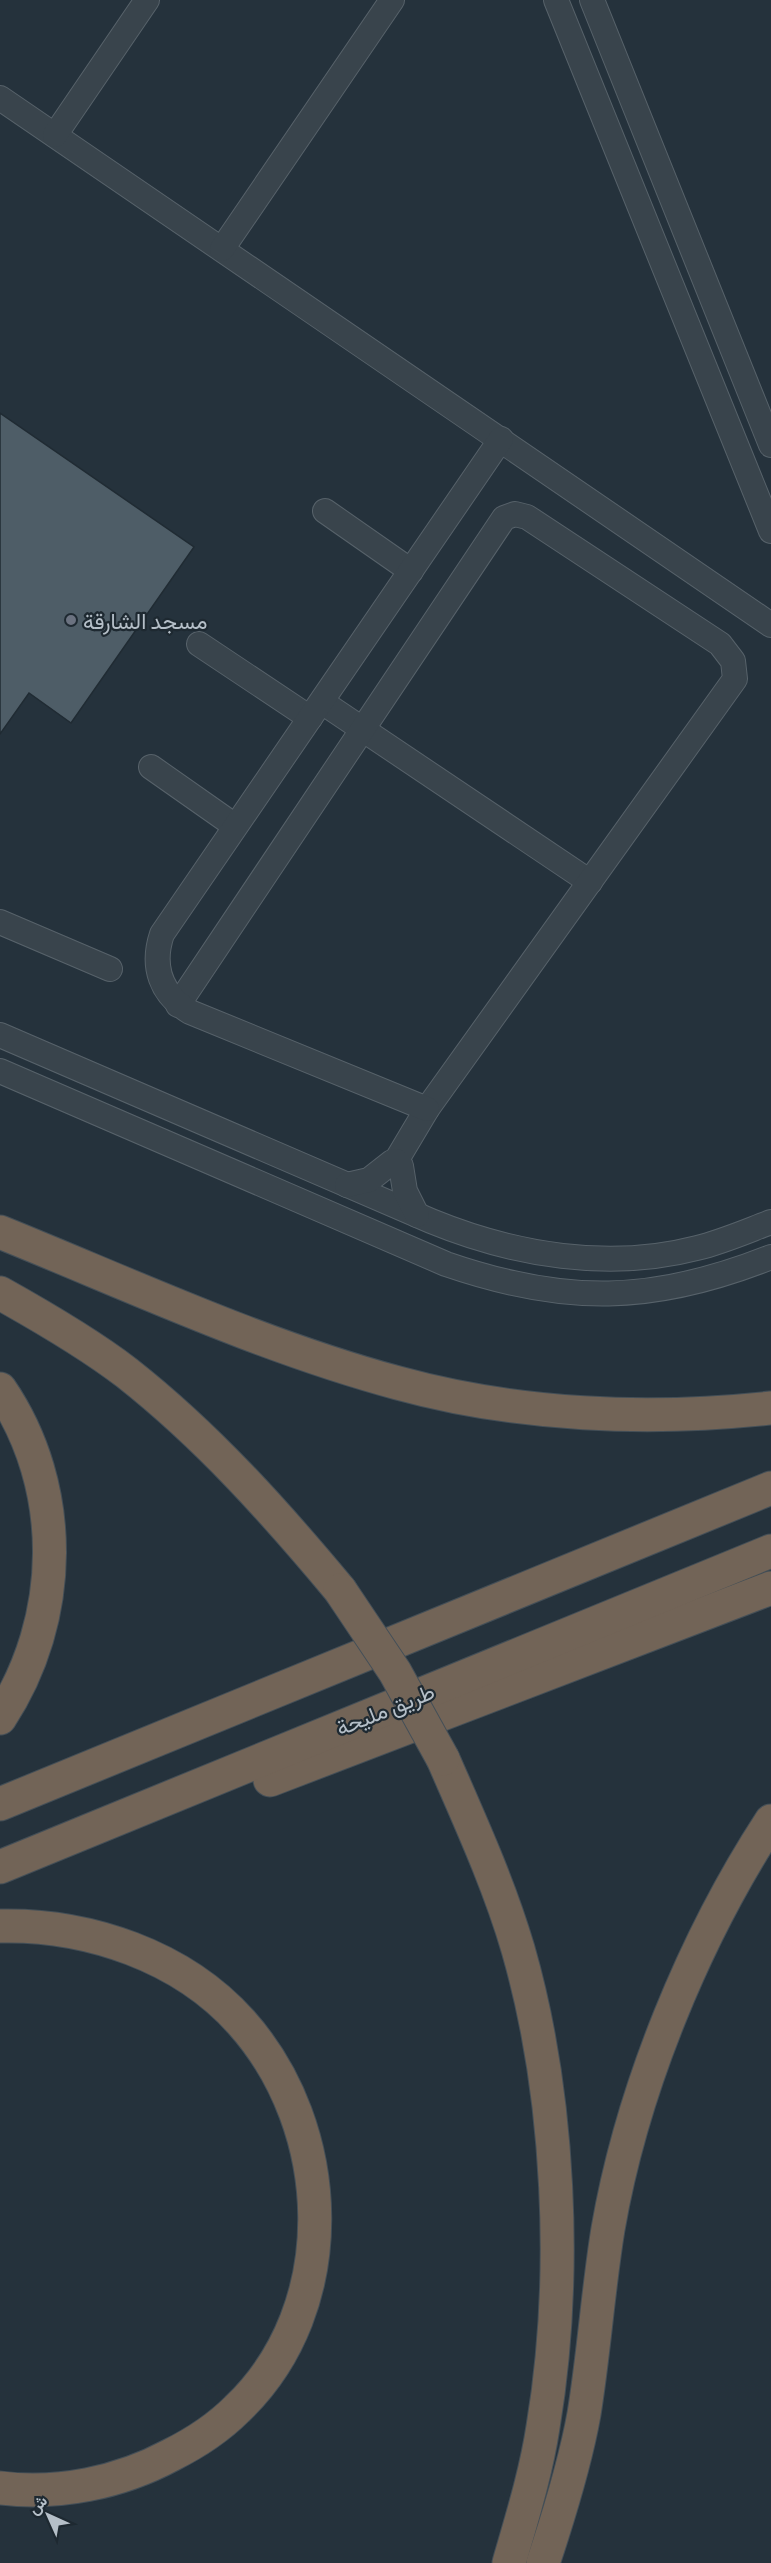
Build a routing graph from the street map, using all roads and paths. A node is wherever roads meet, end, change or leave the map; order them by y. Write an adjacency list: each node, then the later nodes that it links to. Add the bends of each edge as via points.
1 (147, 0): 6 (street)
2 (392, 0): 7 (street)
3 (556, 0): 11 (street)
4 (592, 0): 9 (street)
5 (0, 98): 6 (street)
6 (55, 135): 7 (street)
7 (222, 249): 8 (street)
8 (501, 440): 12 (street); 13 (street)
9 (771, 444)
10 (325, 511): 12 (street)
11 (771, 531)
12 (411, 571): 17 (street)
13 (746, 606): 14 (street); 15 (street)
14 (771, 610)
15 (771, 625)
16 (200, 644): 17 (street)
17 (316, 710): 18 (street); 20 (street)
18 (362, 729): 21 (street); 21 (street, via 500,522 509,515 527,517 720,644 733,661 735,679); 24 (street)
19 (150, 767): 20 (street)
20 (235, 826): 24 (street, via 162,934 158,946 161,981)
21 (590, 882): 27 (street)
22 (0, 922): 23 (street)
23 (110, 969)
24 (178, 1005): 27 (street)
25 (6, 1037): 26 (street); 29 (street)
26 (0, 1071): 33 (street, via 446,1264 509,1283 573,1293 636,1293 692,1284)
27 (427, 1109): 28 (street)
28 (396, 1161): 29 (street, via 369,1180); 30 (street)
29 (347, 1185): 30 (street)
30 (417, 1215): 31 (street, via 491,1243 585,1258 642,1257 698,1248)
31 (771, 1222)
32 (0, 1232): 36 (highway, via 271,1342 400,1384 501,1403 603,1414 671,1415)
33 (771, 1257)
34 (0, 1293): 47 (highway, bridge, via 126,1372 184,1422 284,1523 340,1590 395,1672 443,1759 483,1853 518,1949 537,2038 552,2152 556,2221 556,2290 543,2427)
35 (0, 1389): 40 (highway, via 30,1443 43,1484 50,1569 33,1653 17,1692)
36 (771, 1408)
37 (771, 1488): 41 (highway)
38 (771, 1551): 43 (highway, طريق مليحة)
39 (771, 1588): 43 (highway, via 276,1778)
40 (0, 1718)
41 (0, 1804)
42 (771, 1821): 48 (highway, via 725,1898 688,1972 634,2124 608,2228 583,2416)
43 (100, 1826): 44 (highway, طريق مليحة)
44 (0, 1868)
45 (0, 1926): 46 (highway, via 56,1929 129,1947 163,1962 219,2000 260,2044 290,2097 308,2154 316,2222 308,2279 294,2323 279,2354 238,2408 188,2446 130,2473 69,2488)
46 (0, 2488)
47 (509, 2563)
48 (543, 2563)

